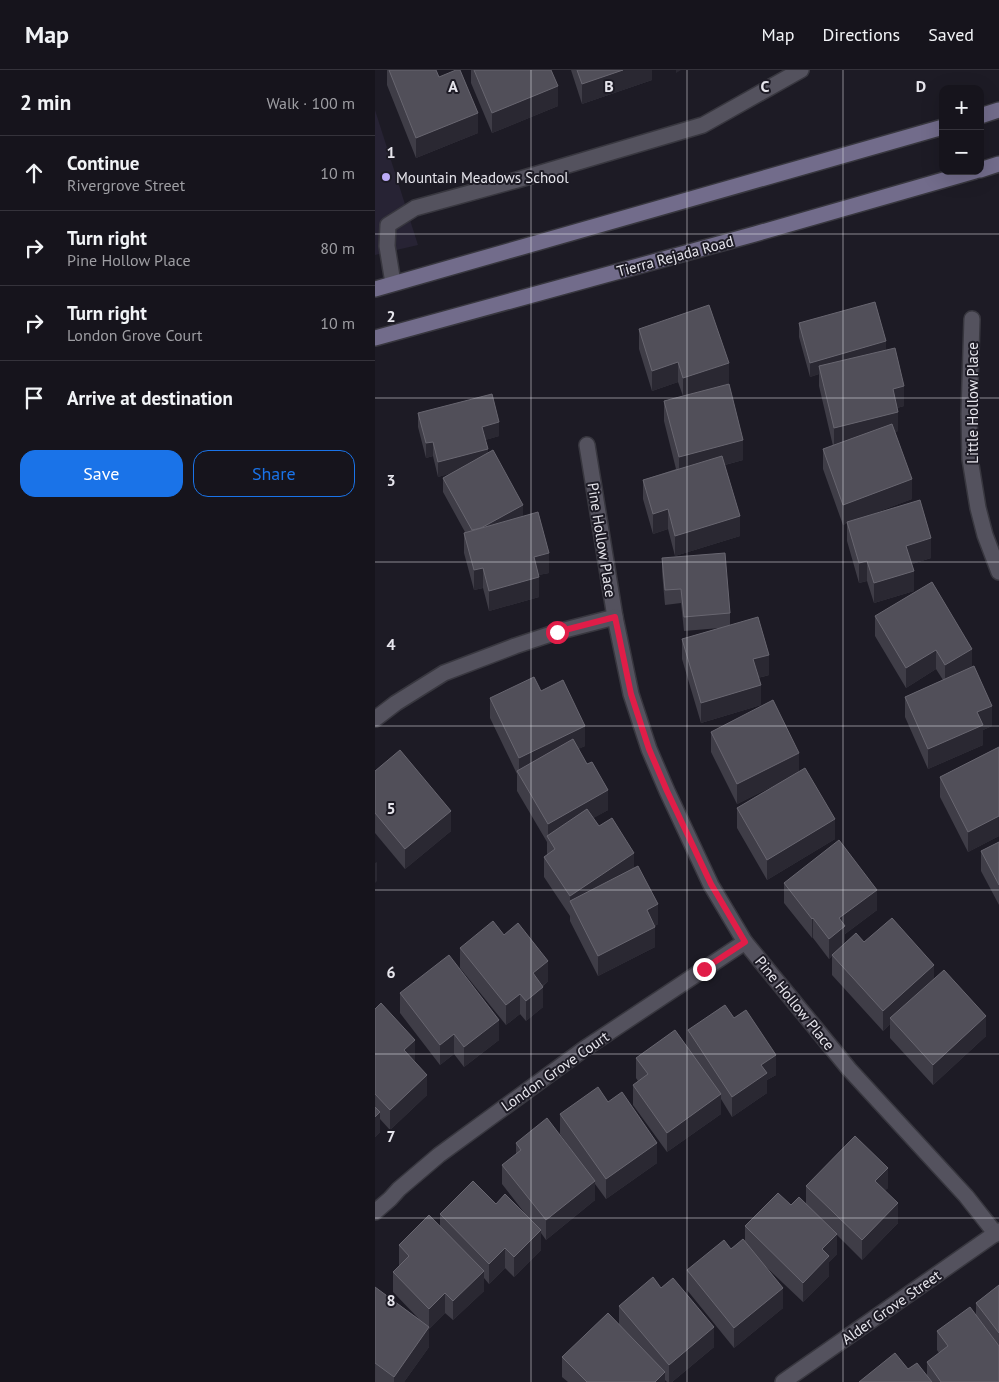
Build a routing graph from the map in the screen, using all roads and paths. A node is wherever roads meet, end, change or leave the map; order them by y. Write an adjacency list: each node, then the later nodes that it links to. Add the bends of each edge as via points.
1 (801, 70): 8 (street, via 703,126 415,208 388,225 387,246)
2 (999, 110): 3 (main road)
3 (984, 115)
4 (939, 128): 8 (main road)
5 (999, 164): 6 (main road)
6 (984, 169)
7 (961, 175): 11 (main road, Tierra Rejada Road)
8 (393, 283): 9 (main road)
9 (375, 289)
10 (972, 320): 13 (street, Little Hollow Place, via 970,459 978,508)
11 (375, 338)
12 (587, 445): 14 (street, Pine Hollow Place)
13 (999, 572)
14 (615, 617): 15 (street, via 557,632 444,673); 16 (street, Pine Hollow Place, via 631,694 649,749 711,884)
15 (375, 719)
16 (745, 942): 17 (street, London Grove Court, via 584,1049 463,1137 432,1160); 18 (street, Pine Hollow Place, via 849,1069)
17 (375, 1212)
18 (998, 1233): 19 (street, Alder Grove Street)
19 (783, 1382)

